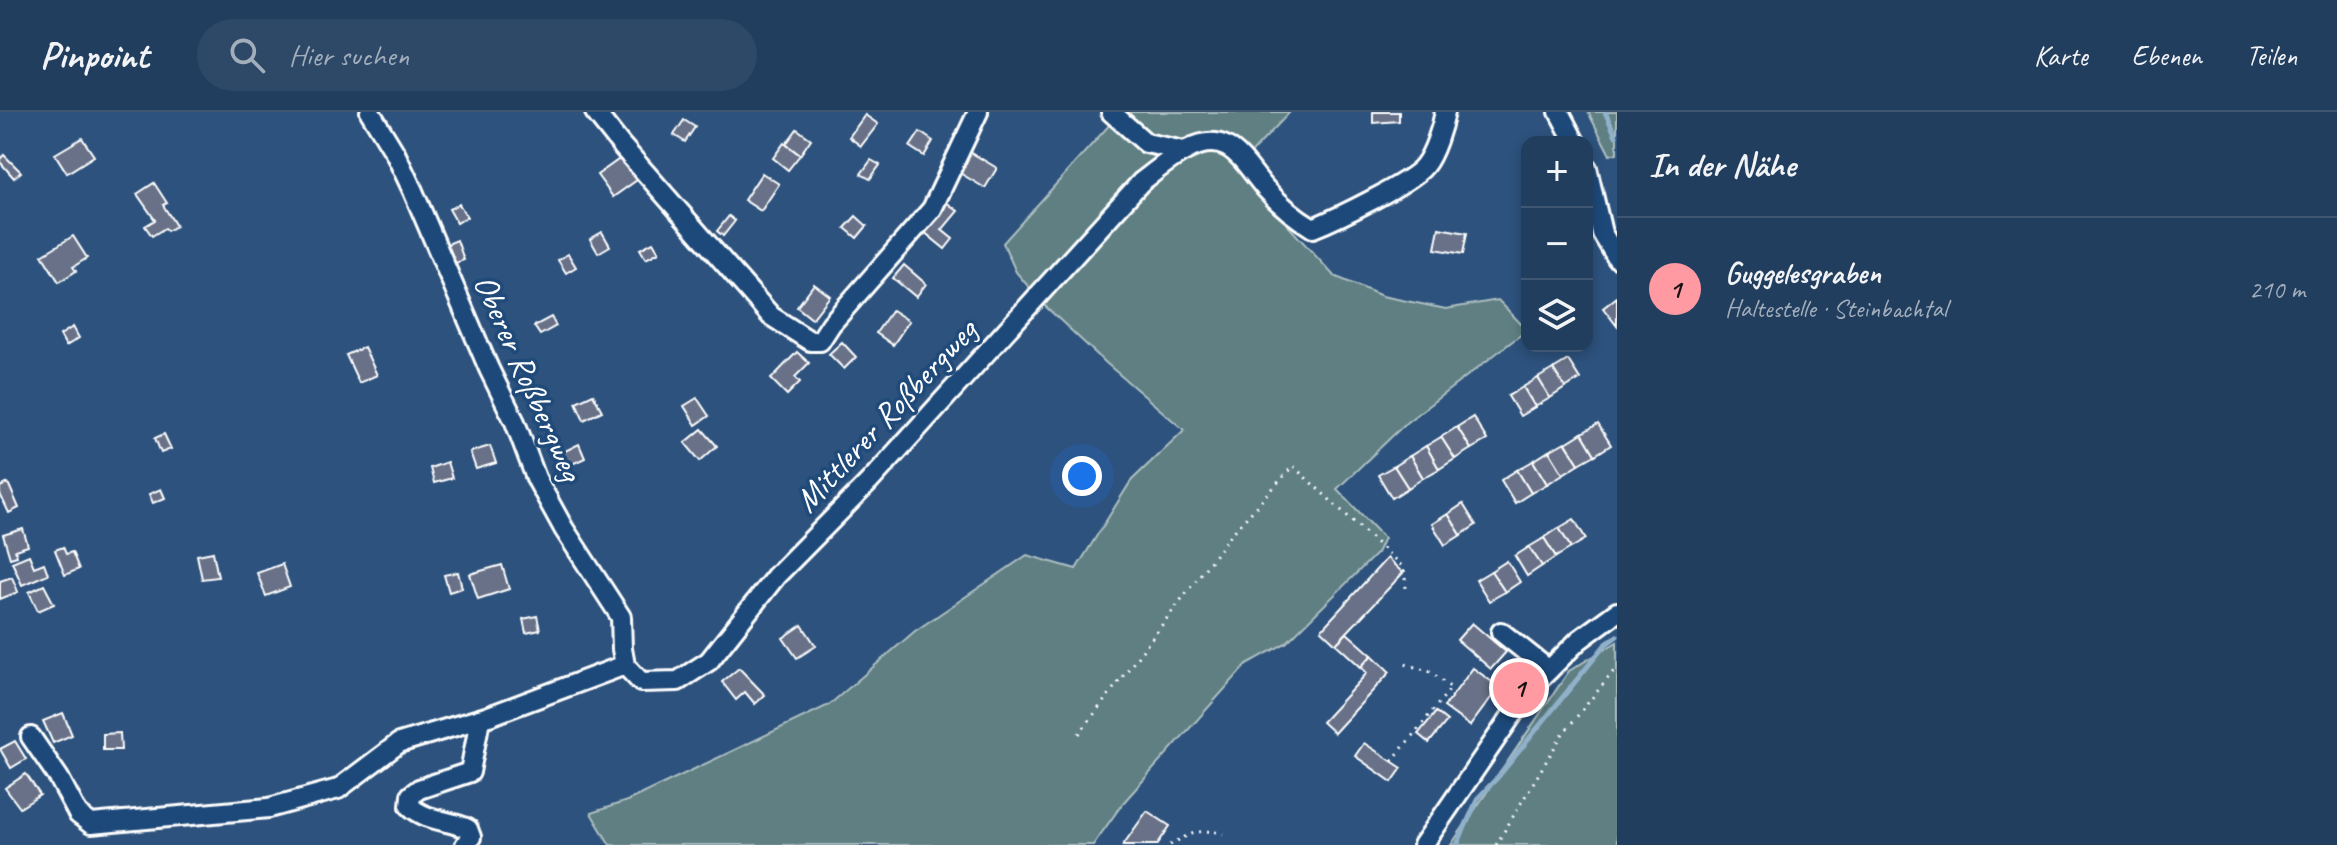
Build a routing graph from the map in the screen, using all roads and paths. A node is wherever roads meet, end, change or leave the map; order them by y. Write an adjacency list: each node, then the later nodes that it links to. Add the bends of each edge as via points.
1 (370, 112): 15 (street, Oberer Roßbergweg, via 413,191 536,478 621,617)
2 (595, 112): 3 (street, via 771,316 810,341 820,341 932,209)
3 (978, 112)
4 (1445, 112): 8 (street, Mittlerer Roßbergweg, via 1424,166 1313,228 1267,190 1241,156 1222,144)
5 (1559, 112): 7 (street)
6 (1112, 113): 8 (street, Mittlerer Roßbergweg, via 1146,143)
7 (1572, 136)
8 (1184, 151): 15 (street, Mittlerer Roßbergweg, via 1141,182 879,471 776,576 709,661 678,681 641,682)
9 (1593, 194): 10 (street, via 1602,233)
10 (1617, 258)
11 (1406, 588): 19 (path, via 1404,568 1293,466 1228,538)
12 (1617, 612): 17 (street)
13 (1501, 632): 17 (street)
14 (1405, 664): 21 (path, via 1431,672 1451,688)
15 (625, 665): 18 (street)
16 (1617, 667): 26 (path, via 1562,735)
17 (1549, 670): 25 (street, via 1530,689)
18 (480, 719): 20 (street, via 399,743 338,789 269,808 91,824 78,814); 23 (street, via 470,772 411,795 416,813 468,829 471,837)
19 (1079, 734)
20 (31, 737)
21 (1392, 761)
22 (1223, 834): 24 (path, via 1210,830)
23 (465, 845)
24 (1170, 845)
25 (1423, 845)
26 (1496, 845)

